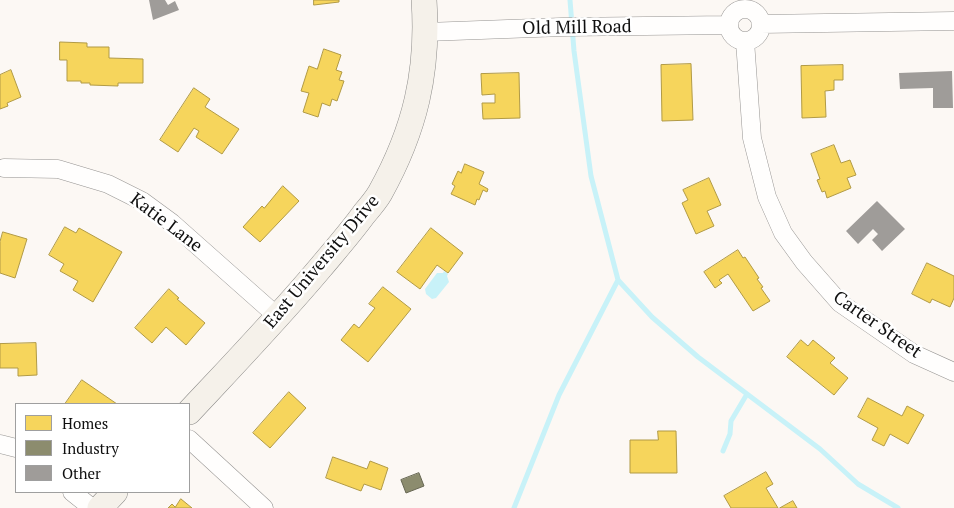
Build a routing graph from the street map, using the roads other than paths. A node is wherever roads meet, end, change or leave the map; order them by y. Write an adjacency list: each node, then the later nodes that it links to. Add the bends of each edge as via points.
1 (424, 0): 6 (main road, East University Drive)
2 (742, 4): 4 (street, via 753,11); 5 (street)
3 (954, 21): 4 (street)
4 (761, 24): 7 (street, via 756,36)
5 (728, 25): 6 (street, Old Mill Road); 7 (street, via 735,38)
6 (426, 32): 9 (main road, East University Drive, via 417,102 406,140 380,194)
7 (745, 41): 10 (street, Carter Street, via 752,138 767,197 783,233 840,303 914,354)
8 (4, 168): 9 (street, Katie Lane, via 58,169 108,184 142,201 172,223)
9 (278, 318): 11 (main road, East University Drive)
10 (954, 372)
11 (190, 411)
12 (190, 440): 19 (street)
13 (0, 444): 14 (street)
14 (15, 448)
15 (73, 493): 17 (street)
16 (114, 493): 18 (main road)
17 (92, 508)
18 (100, 508)
19 (264, 508)

